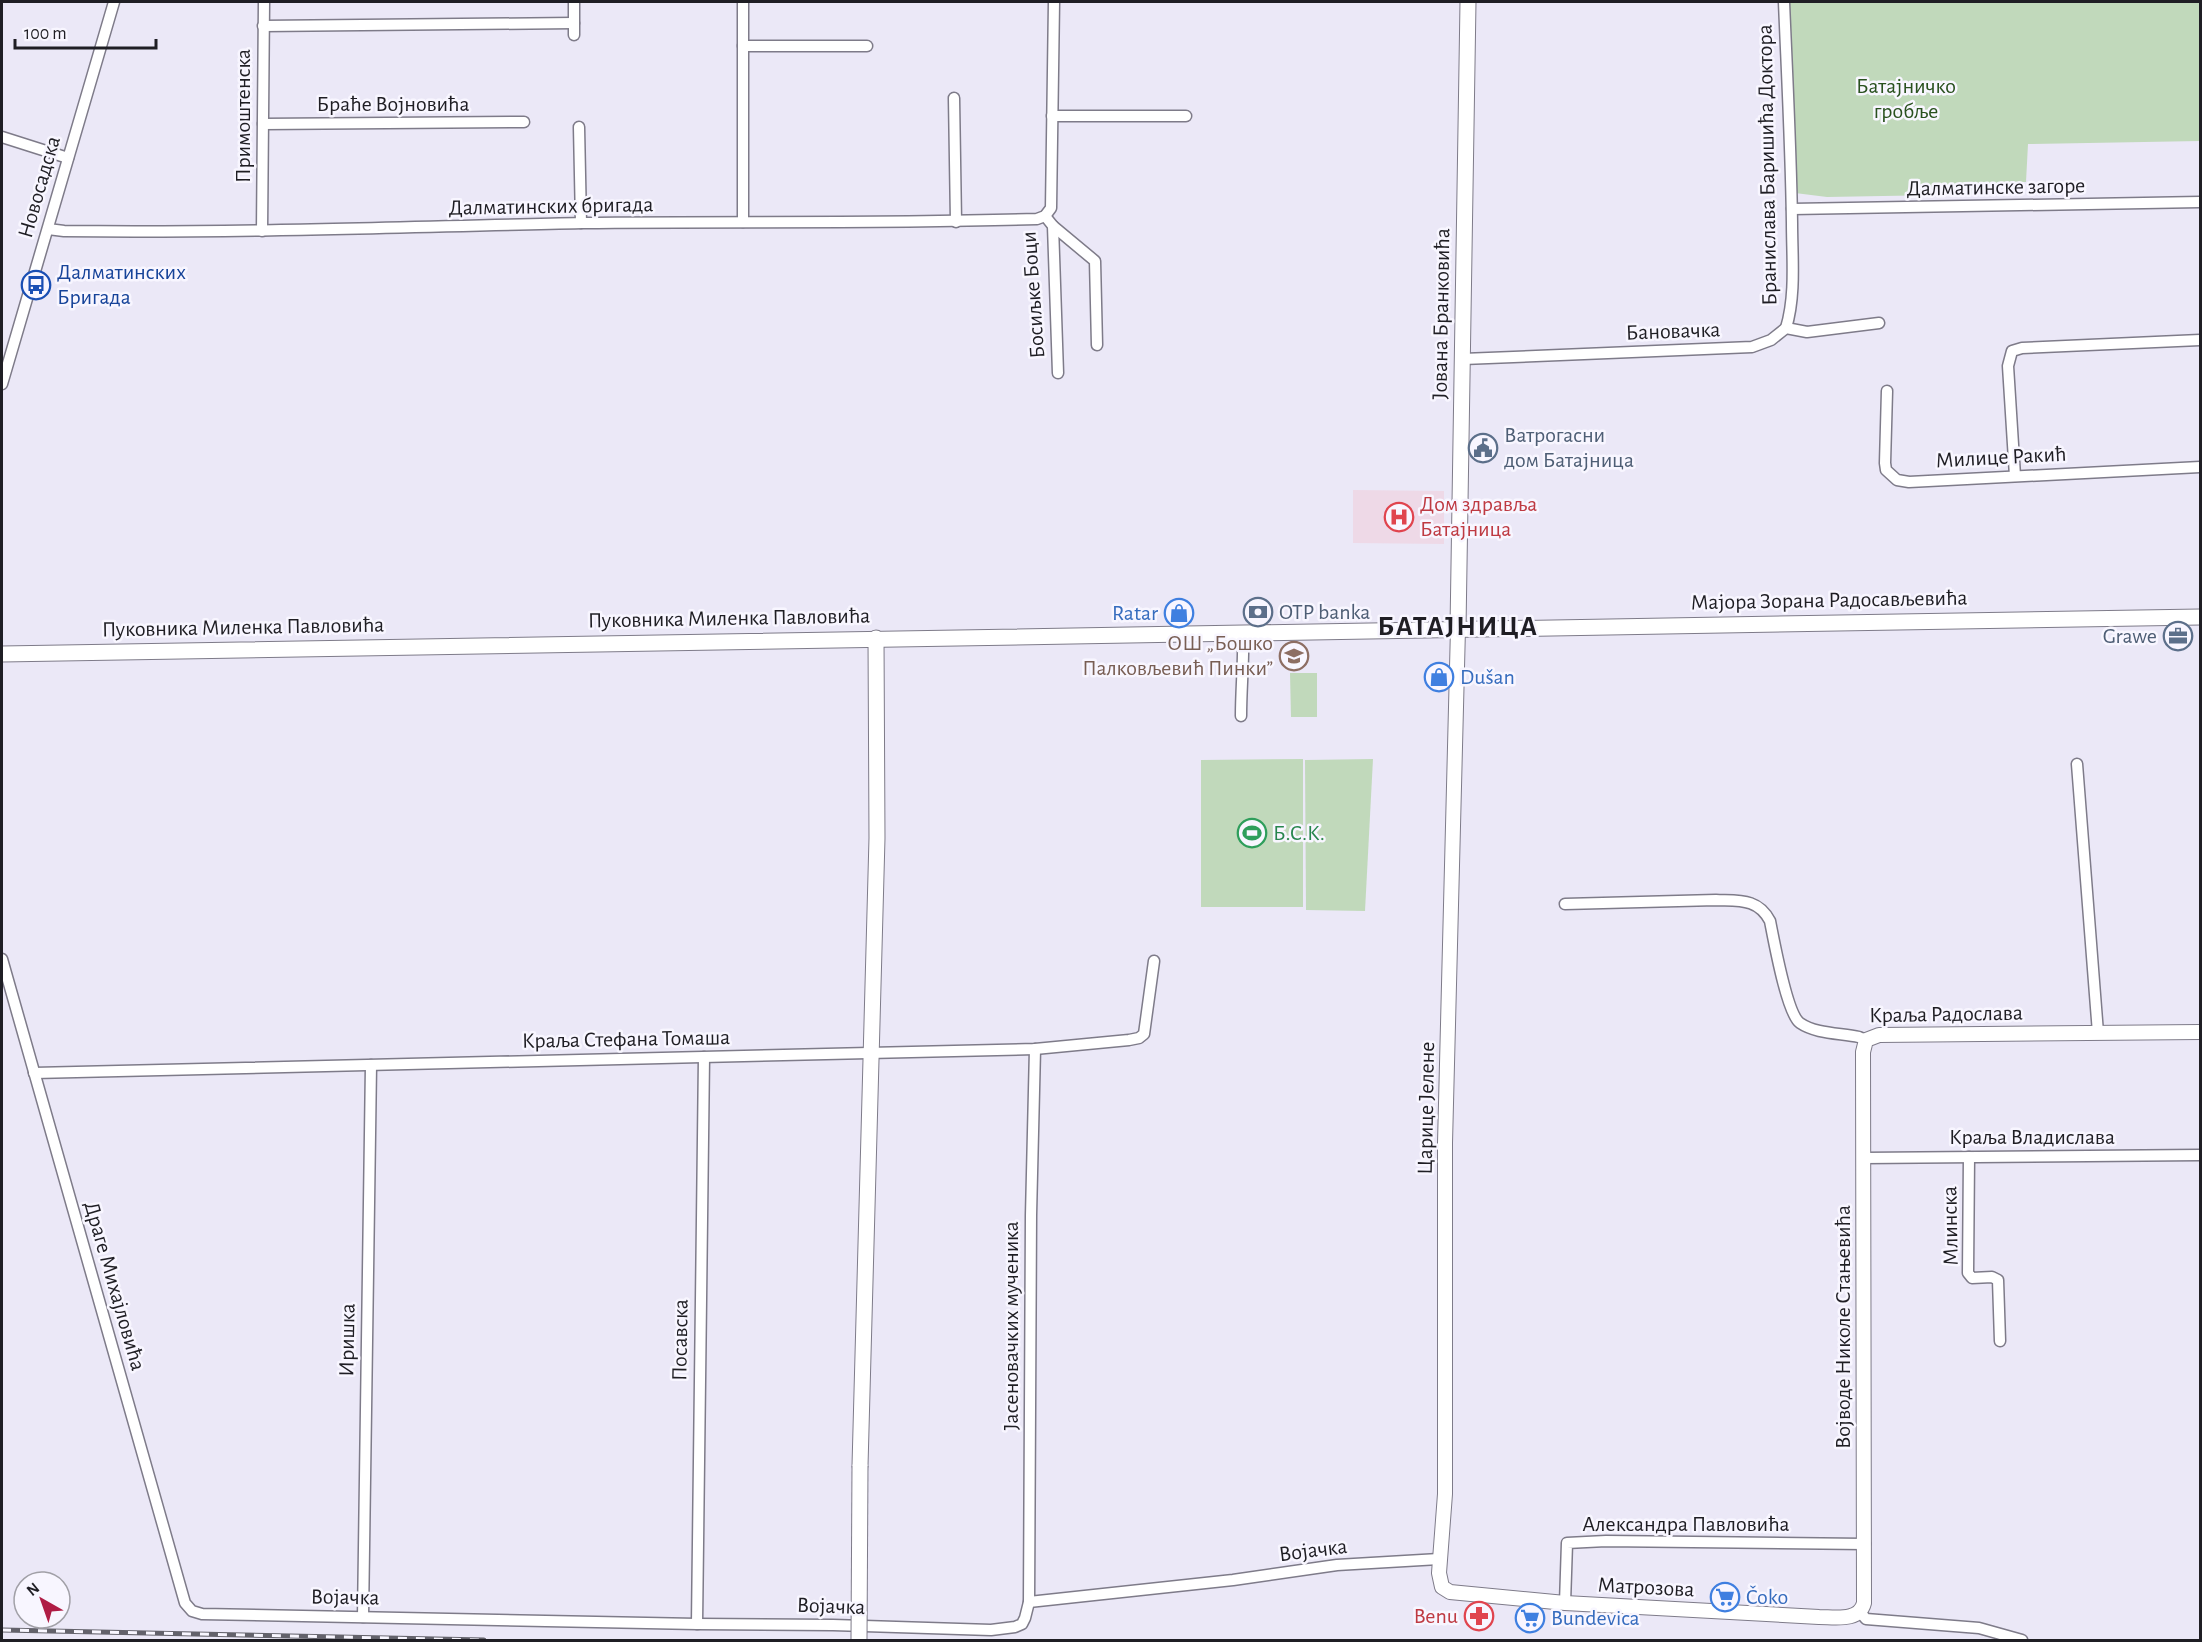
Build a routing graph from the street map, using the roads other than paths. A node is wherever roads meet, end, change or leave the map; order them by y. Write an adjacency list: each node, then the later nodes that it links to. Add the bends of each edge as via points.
1 (111, 2): 20 (street, Новосадска)
2 (264, 2): 9 (street, Примоштенска)
3 (574, 2): 8 (street)
4 (743, 2): 11 (street)
5 (1054, 2): 14 (street)
6 (1468, 2): 34 (main road, Јована Бранковића)
7 (1784, 2): 22 (street, Бранислава Баришића Доктора)
8 (574, 23): 9 (street); 10 (street)
9 (263, 26): 17 (street, Примоштенска)
10 (574, 36)
11 (743, 46): 12 (street); 24 (street)
12 (867, 46)
13 (954, 98): 25 (street)
14 (1052, 116): 15 (street); 23 (street)
15 (1186, 116)
16 (524, 122): 17 (street, Браће Војновића)
17 (263, 124): 29 (street, Примоштенска)
18 (579, 128): 26 (street)
19 (2, 136): 20 (street)
20 (68, 158): 28 (street, Новосадска)
21 (2200, 202): 22 (street, Далматинске загоре)
22 (1792, 209): 31 (street, Бранислава Баришића Доктора, via 1790,311)
23 (1048, 212): 25 (street, Далматинских бригада, via 1037,219); 27 (street, Босиљке Боци)
24 (743, 222): 25 (street, Далматинских бригада); 26 (street, Далматинских бригада)
25 (956, 222)
26 (582, 224): 29 (street, Далматинских бригада)
27 (1053, 226): 33 (street, via 1095,261); 35 (street, Босиљке Боци)
28 (48, 229): 29 (street, Далматинских бригада); 36 (street, Новосадска)
29 (262, 231)
30 (1879, 323): 31 (street, via 1807,332)
31 (1786, 328): 34 (street, Бановачка, via 1771,340 1752,347)
32 (2200, 340): 39 (street, via 2012,351 2008,366)
33 (1097, 345)
34 (1463, 358): 41 (main road, Јована Бранковића)
35 (1058, 373)
36 (2, 384)
37 (1887, 390): 39 (street, Милице Ракић, via 1885,463 1891,476 1909,482)
38 (2200, 467): 39 (street, Милице Ракић)
39 (2015, 476)
40 (2200, 617): 41 (main road, Мајора Зорана Радосављевића)
41 (1458, 628): 42 (main road, Пуковника Миленка Павловића); 63 (street, Царице Јелене, via 1445,1143 1445,1494)
42 (1243, 632): 43 (main road, Пуковника Миленка Павловића); 45 (street)
43 (876, 638): 44 (main road, Пуковника Миленка Павловића); 54 (main road)
44 (2, 654)
45 (1241, 716)
46 (2077, 764): 51 (street)
47 (1565, 904): 52 (street, Краља Радослава, via 1716,900 1754,904 1764,910 1770,921 1795,1019 1808,1027)
48 (2, 960): 57 (street, Драге Михајловића)
49 (1154, 962): 53 (street, Краља Стефана Томаша, via 1146,1026 1139,1038)
50 (2200, 1032): 51 (street, Краља Радослава)
51 (2098, 1033): 52 (street, Краља Радослава, via 1879,1035)
52 (1866, 1040): 60 (street, Војводе Николе Стањевића)
53 (1035, 1049): 54 (street, Краља Стефана Томаша); 65 (street, Јасеновачких мученика)
54 (872, 1053): 55 (street, Краља Стефана Томаша); 71 (main road, bridge)
55 (704, 1057): 56 (street, Краља Стефана Томаша); 70 (street, Посавска)
56 (371, 1065): 57 (street, Краља Стефана Томаша); 69 (street, Иришка)
57 (34, 1073): 68 (street, Драге Михајловића, via 185,1603)
58 (2200, 1155): 59 (street, Краља Владислава)
59 (1969, 1157): 60 (street, Краља Владислава); 61 (street, Млинска, via 1968,1273 1972,1278 1998,1280)
60 (1864, 1158): 62 (street, Војводе Николе Стањевића)
61 (2000, 1341)
62 (1865, 1544): 66 (street, Александра Павловића, via 1568,1543); 67 (street, Војводе Николе Стањевића, via 1864,1603)
63 (1439, 1559): 64 (street, Царице Јелене); 65 (street, Војачка, via 1337,1565)
64 (1442, 1587): 66 (street, Матрозова, via 1450,1592)
65 (1029, 1602): 70 (street, Војачка, via 1019,1626 991,1630)
66 (1565, 1603): 67 (street, Матрозова, via 1819,1617)
67 (1860, 1612): 72 (street, Матрозова, via 1866,1619 1979,1628)
68 (202, 1614): 69 (street, Војачка)
69 (363, 1617): 70 (street, Војачка)
70 (697, 1624)
71 (859, 1641)
72 (2022, 1641)

